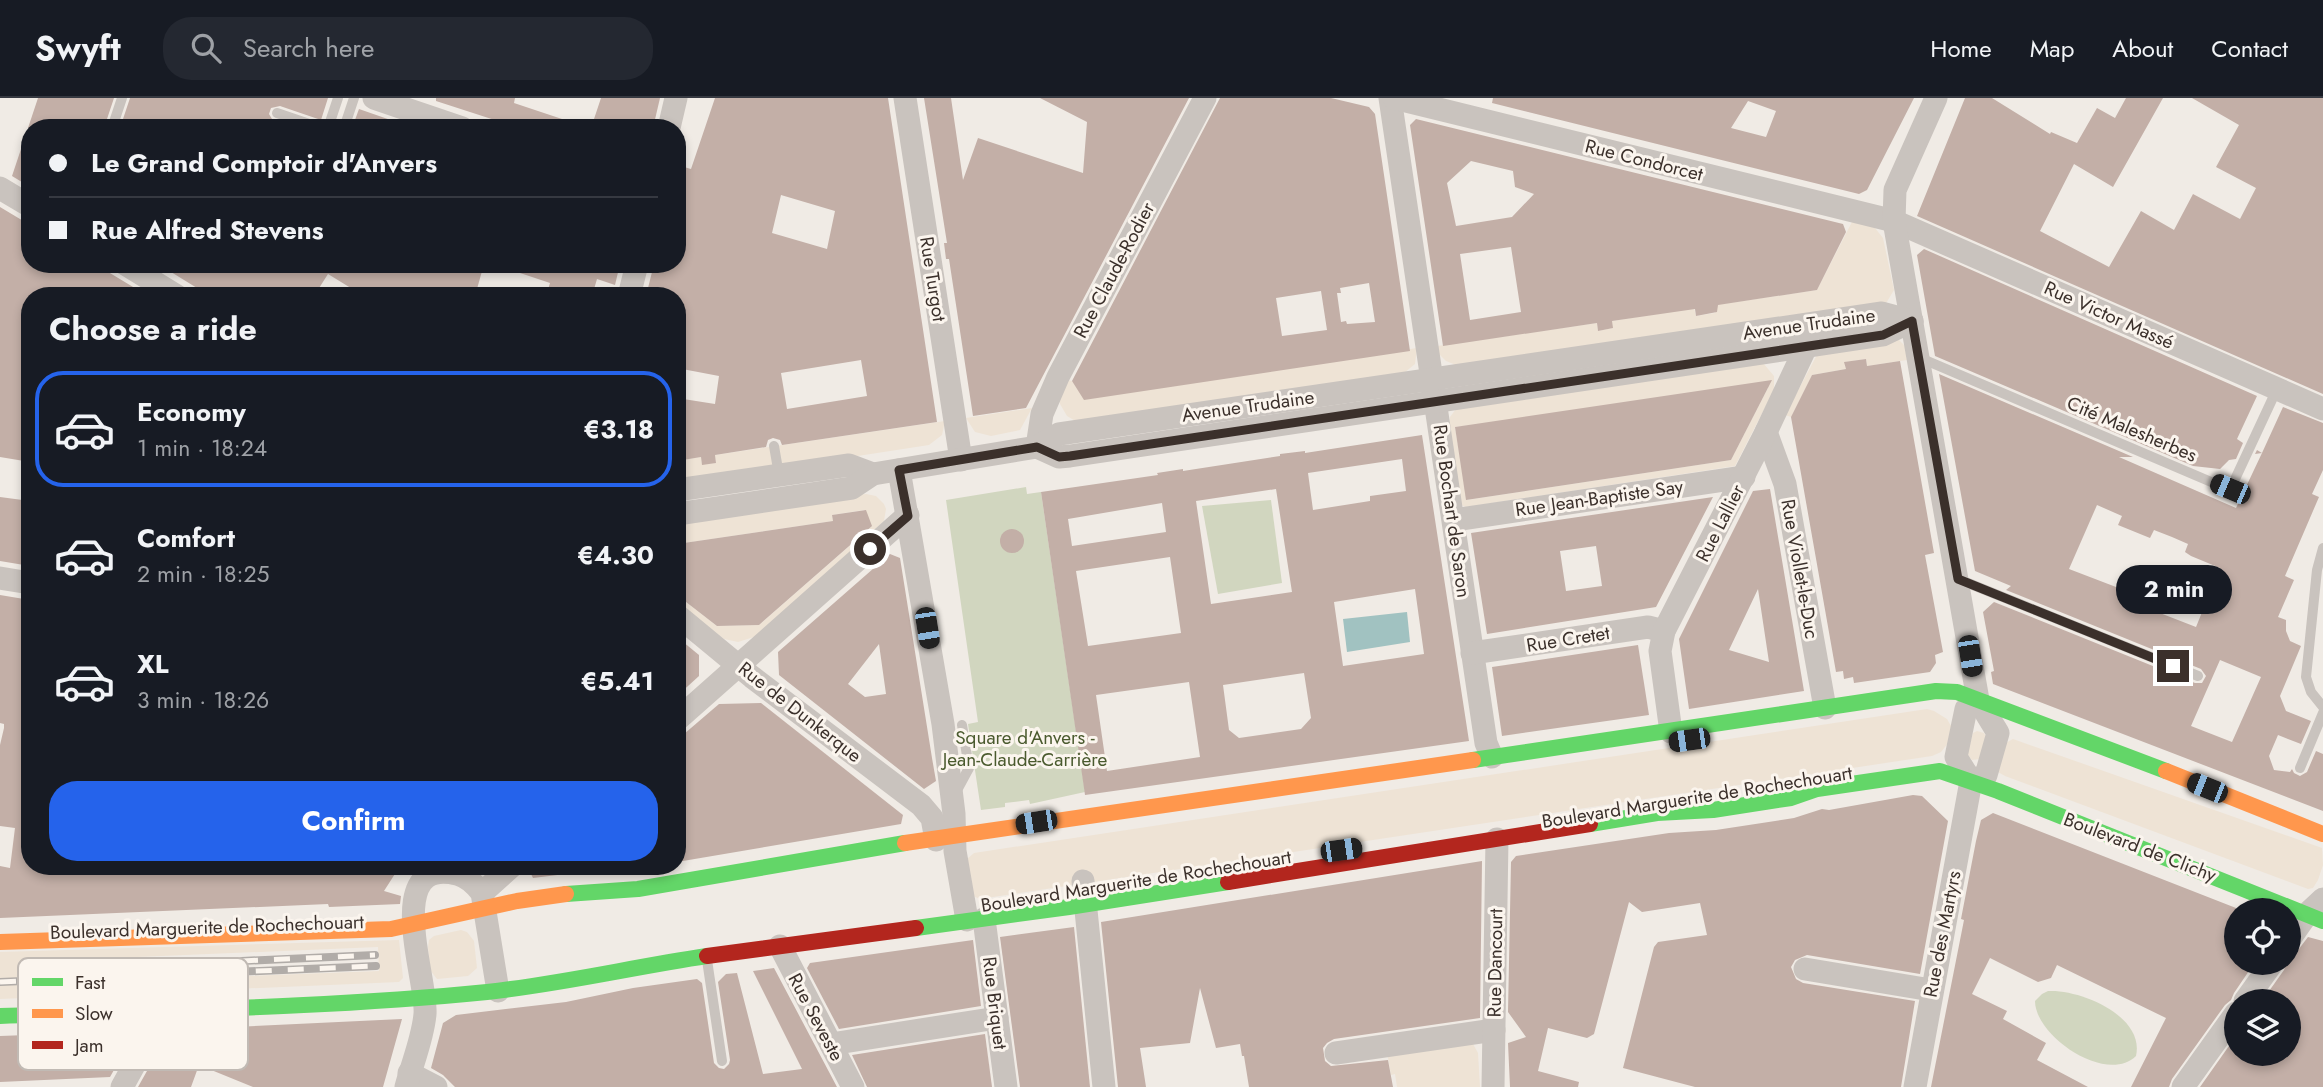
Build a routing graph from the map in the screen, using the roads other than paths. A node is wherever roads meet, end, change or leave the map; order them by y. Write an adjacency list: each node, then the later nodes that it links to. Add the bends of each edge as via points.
1 (122, 98): 11 (lane)
2 (338, 98): 13 (lane)
3 (354, 98): 14 (lane)
4 (676, 98): 16 (street)
5 (905, 98): 32 (street, Rue Turgot)
6 (1205, 98): 31 (street, Rue Claude-Rodier, via 1058,377 1042,414)
7 (1392, 98): 19 (street, Rue Condorcet); 27 (street, Rue Bochart de Saron)
8 (1936, 98): 19 (street, via 1895,190)
9 (387, 100): 15 (street)
10 (278, 113): 12 (lane)
11 (116, 119)
12 (295, 119)
13 (331, 119)
14 (347, 119)
15 (437, 119)
16 (671, 119)
17 (0, 188): 18 (street)
18 (21, 201)
19 (1894, 221): 22 (street); 26 (street, Rue Victor Massé)
20 (140, 273): 21 (street)
21 (162, 287)
22 (1912, 321): 23 (street, Avenue Trudaine, via 1882,313); 24 (street, Avenue Trudaine, via 1883,335); 25 (street)
23 (1818, 323): 24 (street, Rue Lallier); 27 (street, Avenue Trudaine)
24 (1806, 346): 27 (street, Avenue Trudaine); 29 (street, Rue Lallier)
25 (1918, 357): 26 (lane, Cité Malesherbes, via 2230,489); 43 (street)
26 (2277, 389): 28 (street, Rue Victor Massé)
27 (1433, 390): 31 (street, Avenue Trudaine, via 1070,456 1059,457); 40 (street, Rue Bochart de Saron)
28 (2323, 409)
29 (1766, 432): 36 (street, Rue Lallier); 50 (street, Rue Viollet-le-Duc, via 1785,484)
30 (774, 446): 35 (lane)
31 (1037, 447): 32 (street, Avenue Trudaine)
32 (961, 460): 33 (street, Avenue Trudaine)
33 (899, 470): 34 (street, Avenue Trudaine); 39 (street)
34 (873, 474): 35 (street, Avenue Trudaine, via 849,465); 38 (street, Avenue Trudaine, via 852,488)
35 (779, 475): 37 (street, Avenue Trudaine)
36 (1744, 477): 40 (street, Rue Jean-Baptiste Say); 46 (street, Rue Lallier)
37 (686, 489)
38 (686, 513)
39 (908, 516): 48 (street); 63 (street)
40 (1454, 520): 47 (street, Rue Bochart de Saron)
41 (2323, 548): 51 (lane, via 2306,677)
42 (0, 578): 44 (street)
43 (1958, 579): 49 (lane); 52 (street)
44 (21, 582)
45 (686, 622): 48 (street, Rue de Dunkerque)
46 (1664, 631): 47 (street, Rue Cretet, via 1648,627); 56 (street, Rue Lallier, via 1660,651)
47 (1472, 653): 57 (street, Rue Bochart de Saron)
48 (739, 666): 53 (street); 66 (street, Rue de Dunkerque)
49 (2198, 676)
50 (1825, 708): 52 (main road, Boulevard Marguerite de Rochechouart, via 1936,691 1957,692); 56 (main road, Boulevard Marguerite de Rochechouart)
51 (2323, 708)
52 (1978, 711): 59 (street, via 1956,757); 59 (street, via 1998,733); 68 (main road, via 2161,769)
53 (686, 712)
54 (2323, 713): 58 (lane)
55 (962, 725): 63 (lane, via 969,768)
56 (1669, 740): 57 (main road, Boulevard Marguerite de Rochechouart)
57 (1488, 764): 60 (lane, Boulevard Marguerite de Rochechouart); 70 (main road, Boulevard Marguerite de Rochechouart)
58 (2300, 768)
59 (1972, 773): 61 (lane, Boulevard Marguerite de Rochechouart, via 1949,760); 65 (lane, Boulevard de Clichy); 67 (main road, Boulevard Marguerite de Rochechouart, via 1940,771 1700,812); 78 (main road, Boulevard de Clichy); 92 (street, Rue des Martyrs)
60 (1461, 774)
61 (1804, 780)
62 (2183, 790): 69 (lane)
63 (952, 797): 66 (street); 70 (street)
64 (1671, 800): 67 (lane, Boulevard Marguerite de Rochechouart)
65 (2053, 800)
66 (924, 808): 70 (street)
67 (1502, 832): 75 (main road, Boulevard Marguerite de Rochechouart); 101 (street, Rue Dancourt)
68 (2323, 834)
69 (2323, 843)
70 (952, 848): 76 (main road, Boulevard Marguerite de Rochechouart, via 638,889); 79 (street, Rue Briquet)
71 (433, 875): 81 (street, via 416,891)
72 (466, 875): 76 (street)
73 (504, 875): 76 (street)
74 (724, 886): 77 (lane)
75 (1083, 890): 79 (main road, Boulevard Marguerite de Rochechouart); 112 (street)
76 (483, 900): 80 (lane); 81 (main road, Boulevard Marguerite de Rochechouart); 91 (street)
77 (615, 902)
78 (2318, 906): 82 (street)
79 (969, 912): 86 (main road, Boulevard Marguerite de Rochechouart); 100 (street, Rue Briquet)
80 (508, 918)
81 (414, 925): 83 (lane, Boulevard Marguerite de Rochechouart, via 391,920); 84 (main road, Boulevard Marguerite de Rochechouart); 94 (street)
82 (2301, 926)
83 (0, 934)
84 (0, 942)
85 (724, 942): 87 (lane)
86 (780, 946): 88 (main road, Boulevard Marguerite de Rochechouart); 103 (street, Rue Seveste)
87 (672, 950)
88 (707, 956): 91 (main road, Boulevard Marguerite de Rochechouart); 105 (lane)
89 (1805, 968): 92 (street)
90 (515, 975): 91 (lane)
91 (498, 990): 94 (main road, Boulevard Marguerite de Rochechouart)
92 (1931, 990): 114 (street, Rue des Martyrs)
93 (248, 997): 94 (lane, Boulevard Marguerite de Rochechouart, via 386,991)
94 (423, 998): 96 (main road, Boulevard Marguerite de Rochechouart); 107 (street, via 425,1017)
95 (18, 1007): 97 (lane, Boulevard Marguerite de Rochechouart)
96 (248, 1007)
97 (0, 1008)
98 (18, 1015): 99 (main road, Boulevard Marguerite de Rochechouart)
99 (0, 1016)
100 (996, 1018): 103 (street); 111 (street, Rue Briquet)
101 (1494, 1030): 104 (street); 113 (street, Rue Dancourt)
102 (2224, 1030): 115 (street)
103 (831, 1044): 110 (street, Rue Seveste)
104 (1336, 1053)
105 (722, 1061)
106 (131, 1070): 108 (street)
107 (407, 1080): 109 (street)
108 (122, 1087)
109 (436, 1087)
110 (853, 1087)
111 (1006, 1087)
112 (1104, 1087)
113 (1493, 1087)
114 (1915, 1087)
115 (2183, 1087)

